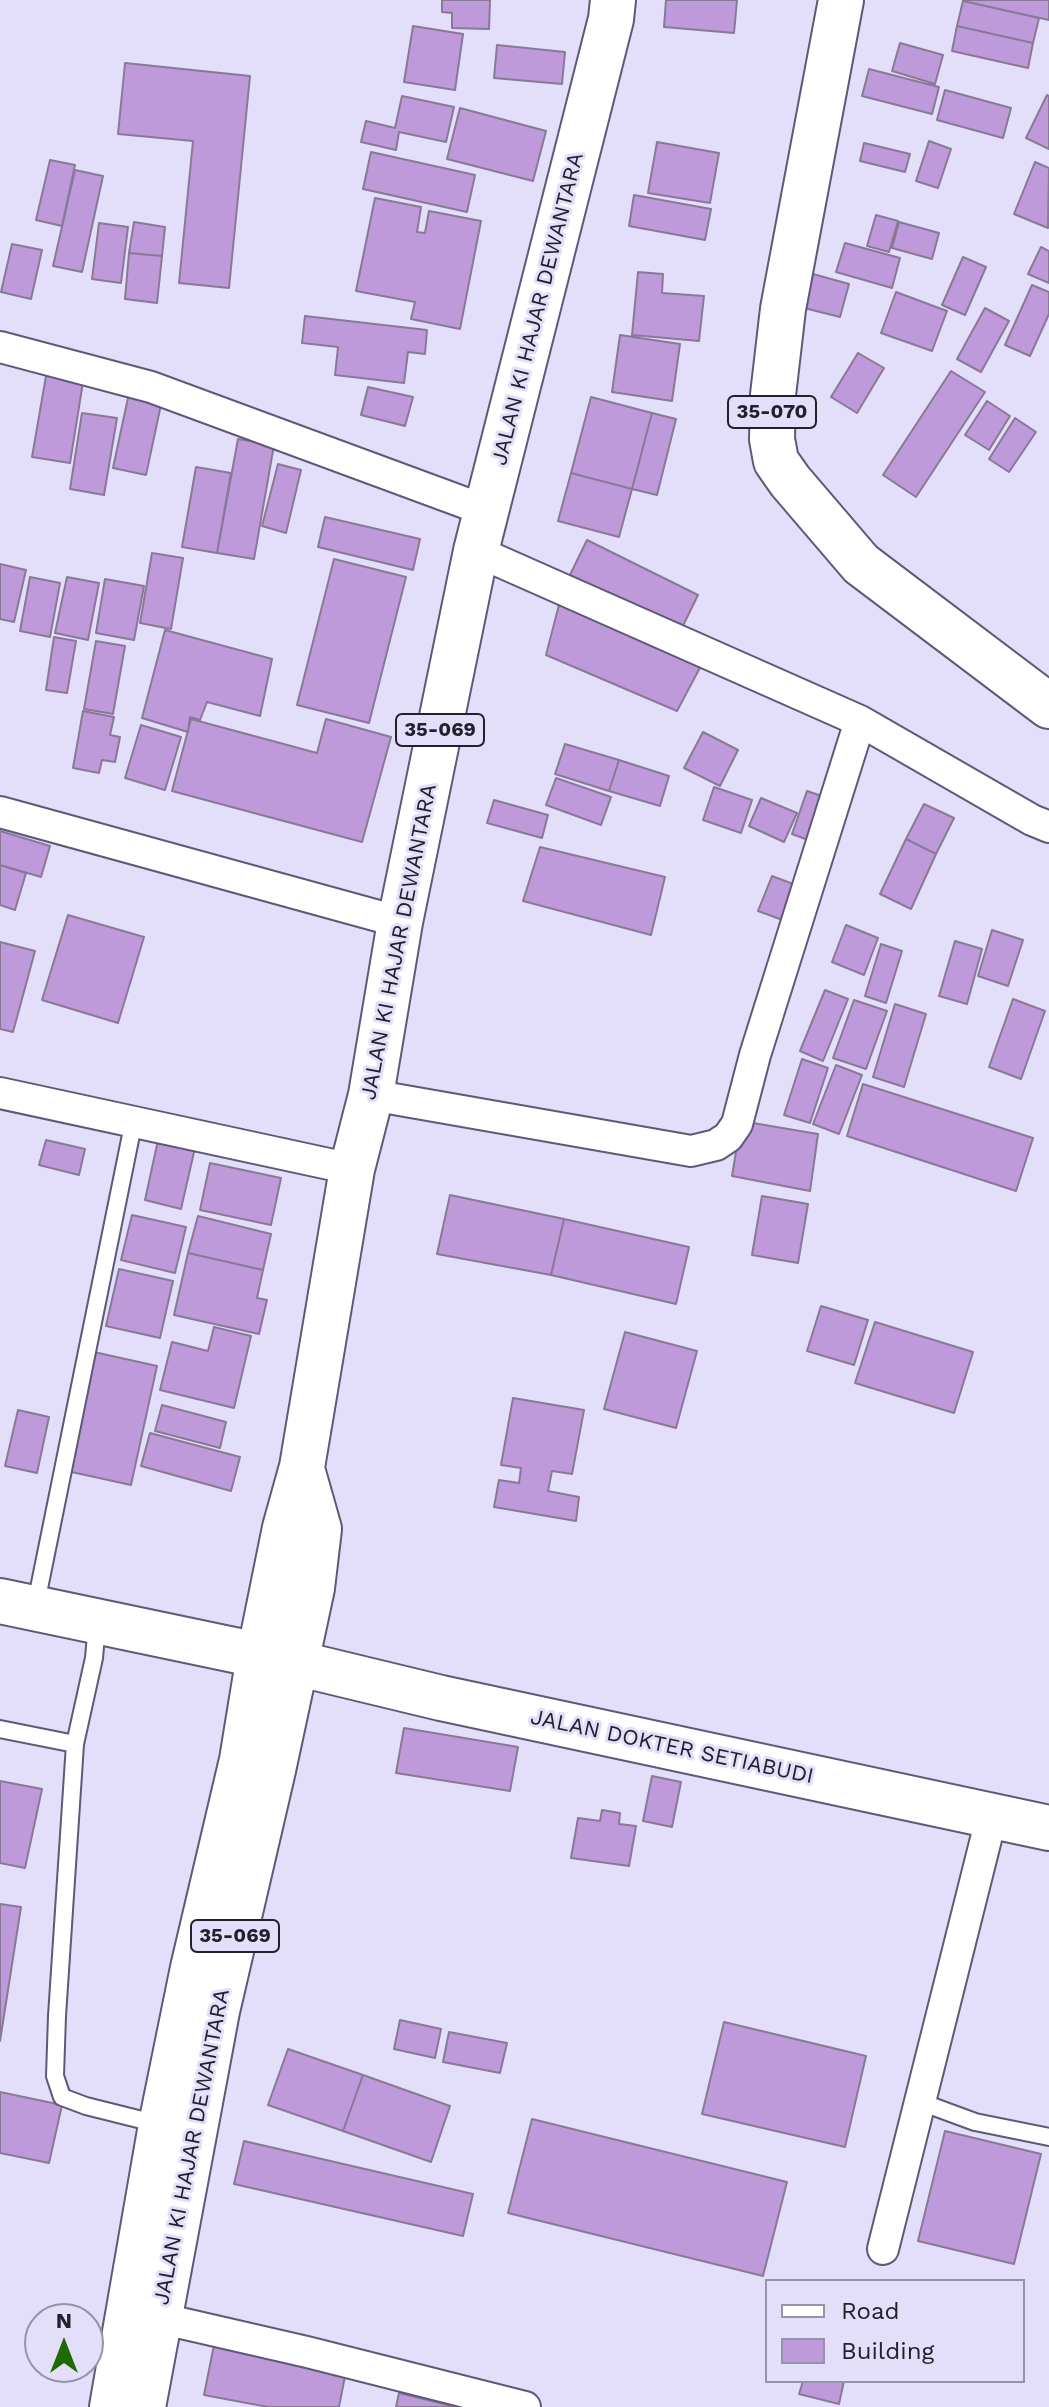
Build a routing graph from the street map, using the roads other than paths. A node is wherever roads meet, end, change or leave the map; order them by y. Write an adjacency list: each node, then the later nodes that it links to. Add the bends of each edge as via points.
1 (613, 0): 4 (main road, JALAN KI HAJAR DEWANTARA / 35-069)
2 (841, 0): 5 (main road, 35-070, via 783,309 773,395 776,461 861,564)
3 (0, 347): 4 (street, via 151,387)
4 (482, 531): 6 (street); 9 (main road, JALAN KI HAJAR DEWANTARA / 35-069)
5 (1049, 706)
6 (860, 721): 8 (street); 11 (street, via 737,1124 728,1137 691,1151)
7 (0, 812): 9 (street)
8 (1049, 827)
9 (400, 922): 11 (main road, JALAN KI HAJAR DEWANTARA / 35-069)
10 (0, 1093): 12 (street)
11 (371, 1095): 13 (main road, JALAN KI HAJAR DEWANTARA / 35-069)
12 (134, 1120): 13 (street); 14 (lane)
13 (352, 1169): 16 (main road, JALAN KI HAJAR DEWANTARA / 35-069, via 302,1467 319,1529 312,1588)
14 (18, 1605): 15 (main road, JALAN DOKTER SETIABUDI)
15 (97, 1620): 16 (main road, JALAN DOKTER SETIABUDI); 18 (lane)
16 (278, 1660): 19 (main road, JALAN DOKTER SETIABUDI); 22 (main road, JALAN KI HAJAR DEWANTARA / 35-069, via 242,1760); 25 (main road, JALAN KI HAJAR DEWANTARA / 35-069)
17 (0, 1729): 18 (lane)
18 (75, 1744): 22 (lane, via 55,2076 62,2097)
19 (992, 1815): 20 (main road, JALAN DOKTER SETIABUDI); 21 (street)
20 (1049, 1828)
21 (918, 2101): 23 (lane, via 975,2122); 24 (street)
22 (161, 2125): 26 (main road, JALAN KI HAJAR DEWANTARA / 35-069)
23 (1049, 2137)
24 (883, 2249)
25 (159, 2318): 27 (main road, JALAN KI HAJAR DEWANTARA / 35-069); 28 (street)
26 (112, 2407)
27 (143, 2407)
28 (525, 2407)

